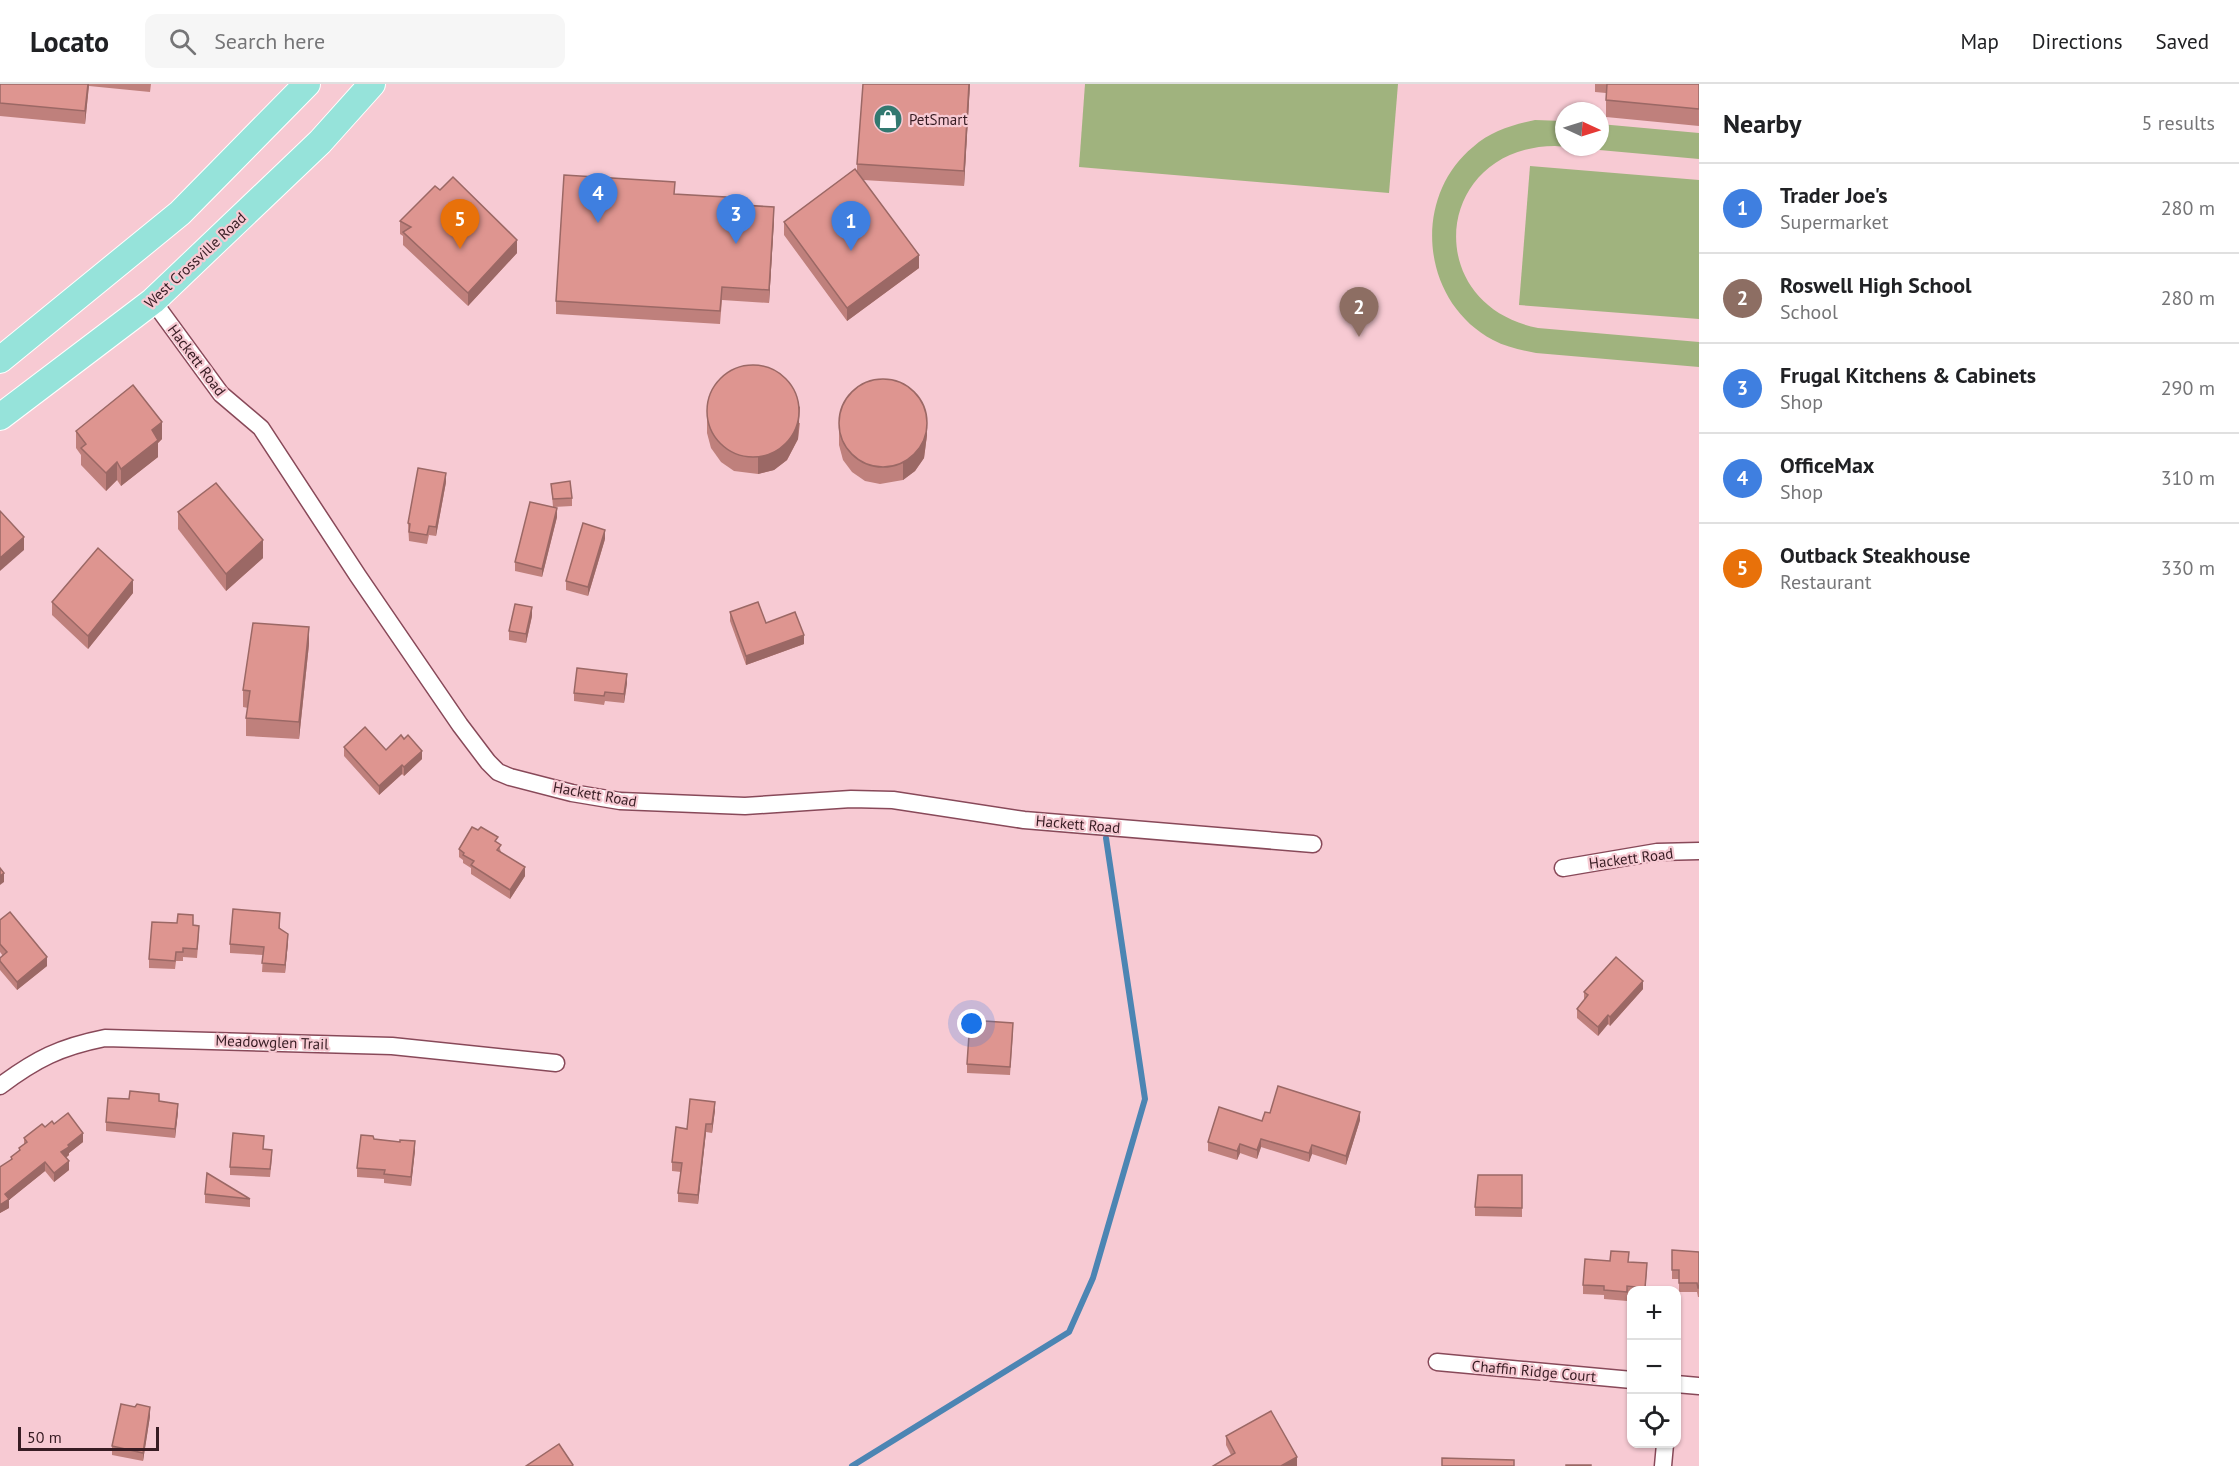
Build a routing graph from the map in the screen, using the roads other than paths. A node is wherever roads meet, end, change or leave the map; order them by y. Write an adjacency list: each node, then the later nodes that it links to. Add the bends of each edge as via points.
1 (307, 84): 4 (main road, via 180,213)
2 (372, 84): 3 (main road, West Crossville Road, via 320,142)
3 (153, 301): 5 (main road, West Crossville Road); 6 (street, Hackett Road, via 221,394 261,428 460,725 498,772 572,793 620,801 745,806 893,800 1024,820)
4 (0, 360)
5 (0, 417)
6 (1313, 844)
7 (1699, 851): 8 (street, Hackett Road, via 1657,852)
8 (1563, 868)
9 (556, 1063): 10 (street, Meadowglen Trail, via 392,1046 105,1038 51,1053)
10 (1, 1084)
11 (1437, 1362): 12 (street, Chaffin Ridge Court)
12 (1627, 1380)
13 (1681, 1384): 14 (street)
14 (1699, 1386)
15 (1665, 1448): 16 (street)
16 (1663, 1466)

